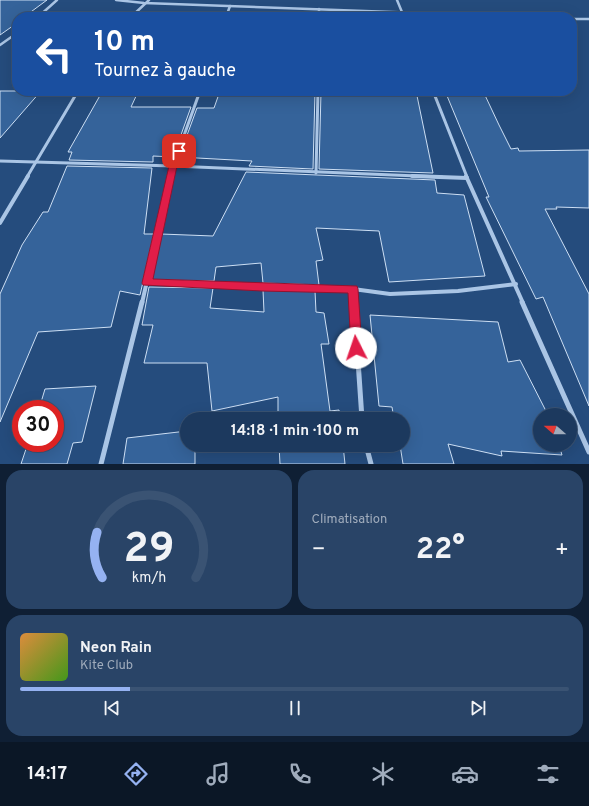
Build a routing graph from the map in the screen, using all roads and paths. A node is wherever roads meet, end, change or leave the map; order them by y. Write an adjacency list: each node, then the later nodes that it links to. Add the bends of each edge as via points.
1 (57, 0): 8 (street)
2 (116, 0): 5 (street)
3 (149, 0): 5 (street)
4 (397, 0): 11 (street)
5 (144, 3): 6 (street); 9 (street)
6 (230, 6): 7 (street); 10 (street)
7 (319, 9): 11 (street)
8 (44, 12)
9 (136, 12)
10 (228, 12)
11 (402, 12)
12 (577, 19): 13 (street)
13 (589, 19)
14 (12, 37): 15 (street)
15 (0, 45)
16 (75, 96): 20 (street)
17 (198, 96): 22 (street)
18 (318, 96): 23 (street)
19 (435, 96): 24 (street)
20 (37, 161): 21 (street); 22 (street); 25 (street)
21 (0, 162)
22 (173, 166): 23 (street); 26 (street)
23 (316, 173): 24 (street)
24 (467, 178): 27 (street)
25 (0, 223)
26 (147, 283): 28 (street); 32 (street)
27 (516, 284): 28 (street, via 458,291 390,294); 31 (street)
28 (353, 289): 29 (street)
29 (361, 412)
30 (368, 452): 33 (street)
31 (589, 452)
32 (101, 464)
33 (371, 464)

